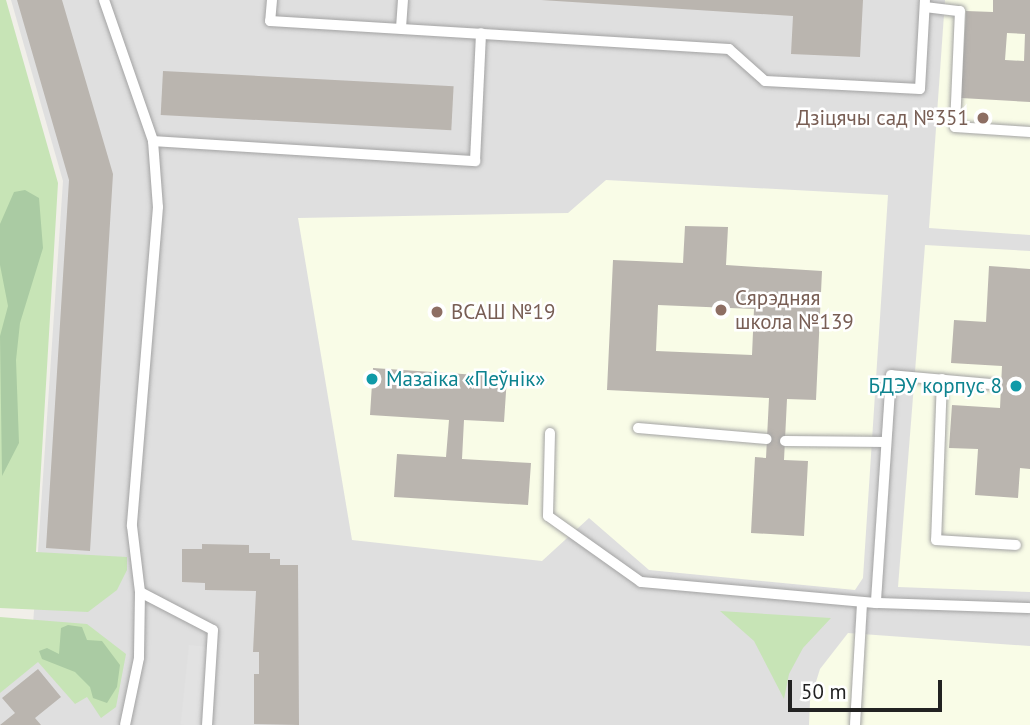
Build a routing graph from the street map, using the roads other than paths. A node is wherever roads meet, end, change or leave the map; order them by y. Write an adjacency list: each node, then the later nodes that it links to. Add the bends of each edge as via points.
1 (104, 0): 8 (lane)
2 (271, 0): 5 (lane, via 270,21)
3 (403, 0): 5 (lane)
4 (925, 4): 6 (lane, via 920,89 765,80 729,49); 7 (lane, via 960,11 955,127)
5 (401, 28): 6 (lane)
6 (481, 33): 8 (lane, via 475,161)
7 (1030, 132)
8 (153, 141): 17 (lane, via 158,207 132,526)
9 (942, 379): 10 (lane); 15 (lane, via 891,375); 16 (lane, via 936,540)
10 (991, 384)
11 (638, 428): 13 (lane)
12 (550, 433): 18 (lane, via 548,516 641,582)
13 (767, 439)
14 (785, 440): 15 (lane)
15 (886, 442): 19 (lane)
16 (1016, 545)
17 (140, 592): 21 (lane, via 139,658); 22 (lane, via 213,630)
18 (862, 603): 19 (lane); 23 (lane)
19 (876, 603): 20 (lane)
20 (1030, 608)
21 (125, 725)
22 (207, 725)
23 (855, 725)

